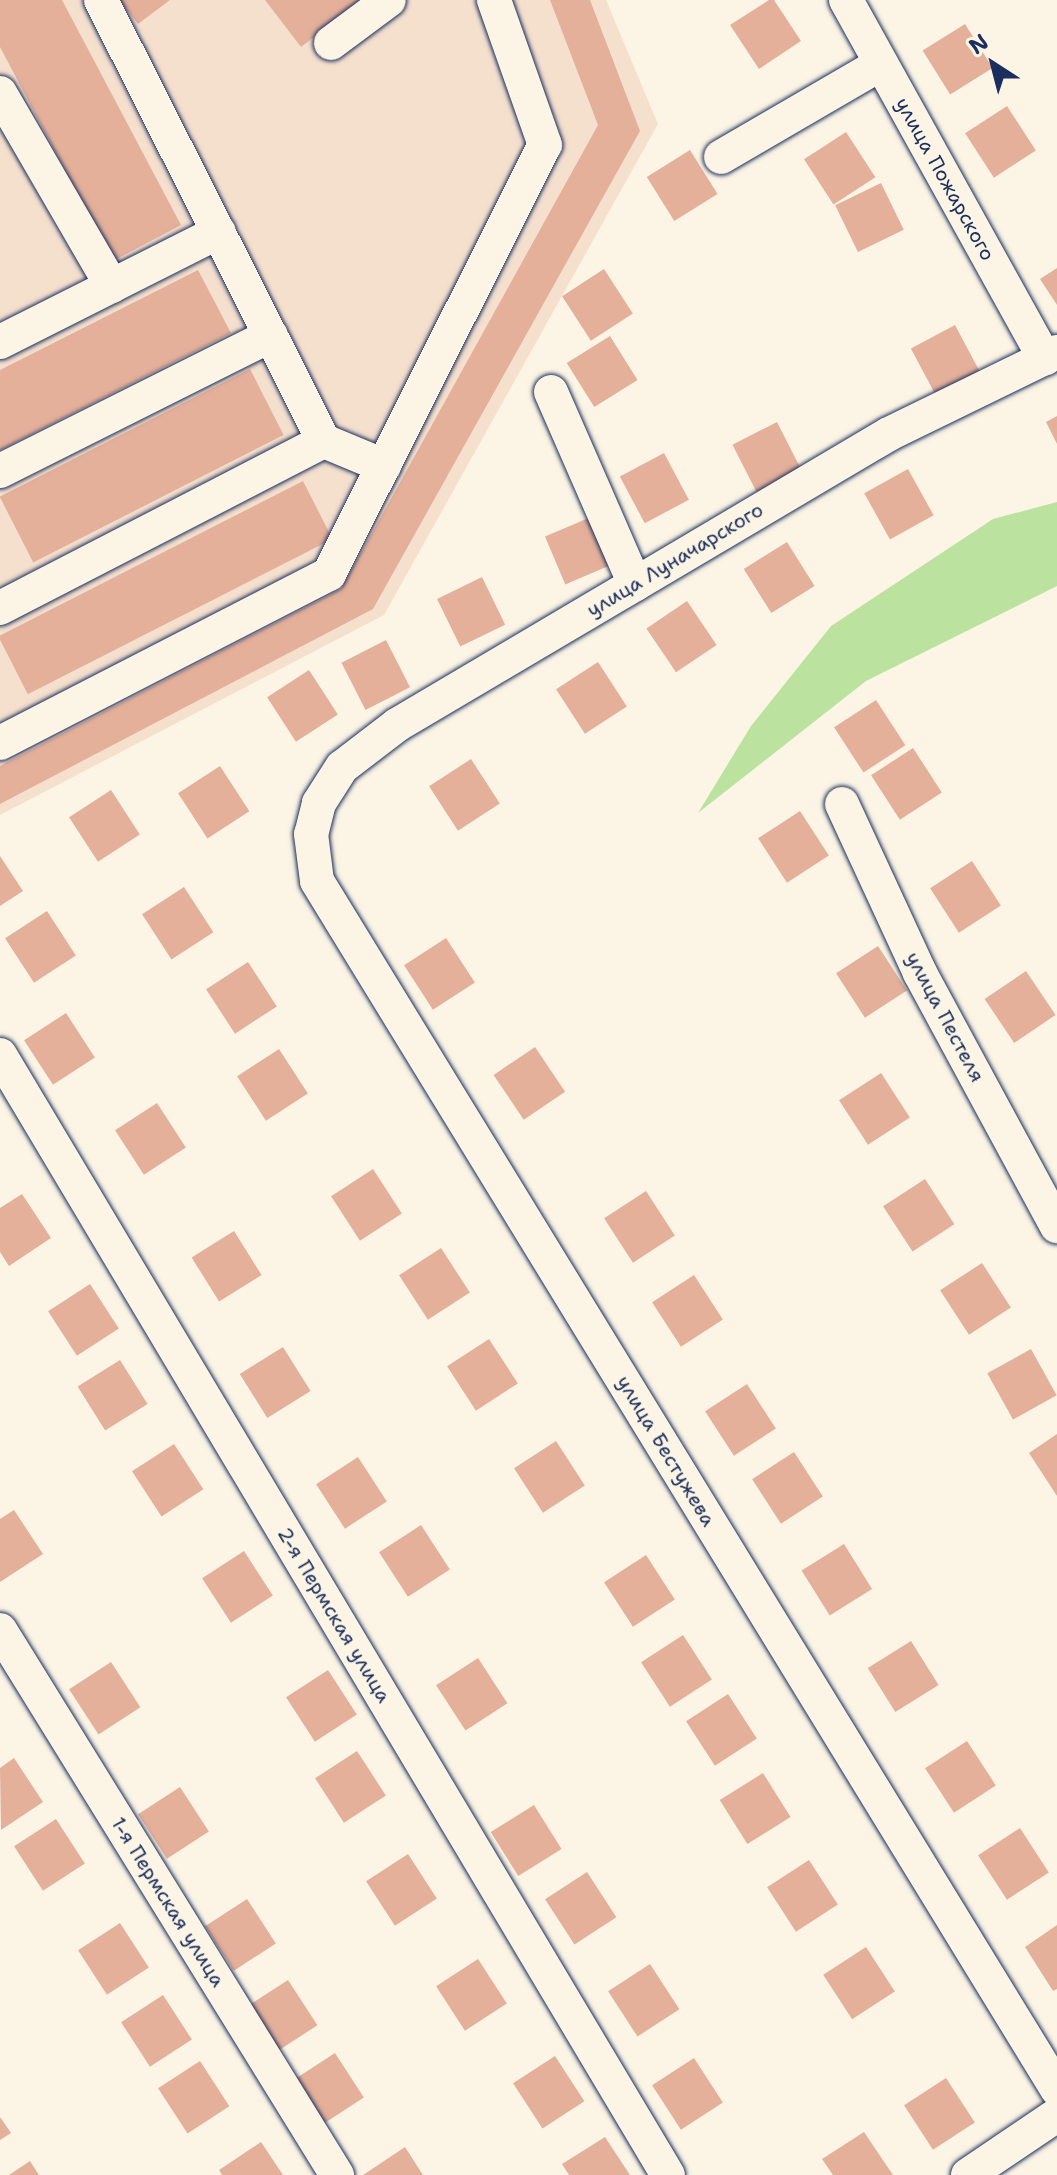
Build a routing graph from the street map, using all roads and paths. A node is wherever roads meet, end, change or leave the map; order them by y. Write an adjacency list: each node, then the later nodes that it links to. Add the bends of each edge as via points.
1 (101, 0): 9 (street)
2 (389, 0): 5 (street)
3 (494, 0): 16 (street, via 545,145)
4 (846, 0): 6 (street, улица Пожарского)
5 (331, 43)
6 (881, 64): 8 (street); 13 (street, улица Пожарского)
7 (1, 96): 10 (street)
8 (721, 157)
9 (219, 232): 10 (street); 11 (street)
10 (112, 286): 12 (street)
11 (271, 335): 15 (street); 17 (street)
12 (0, 342)
13 (1051, 355): 18 (street, улица Луначарского, via 889,434)
14 (551, 392): 18 (street)
15 (324, 441): 16 (street); 19 (street)
16 (384, 466): 20 (street, via 329,574)
17 (0, 471)
18 (635, 584): 21 (street, улица Луначарского, via 397,725 342,767)
19 (0, 608)
20 (0, 743)
21 (319, 803): 26 (street, улица Бестужева, via 311,834 317,881)
22 (842, 804): 24 (street, улица Пестеля, via 920,973)
23 (0, 1055): 29 (street, 2-я Пермская улица)
24 (1057, 1226)
25 (0, 1630): 28 (street, 1-я Пермская улица)
26 (1057, 2089)
27 (1057, 2115): 30 (street)
28 (337, 2175)
29 (668, 2175)
30 (968, 2175)

